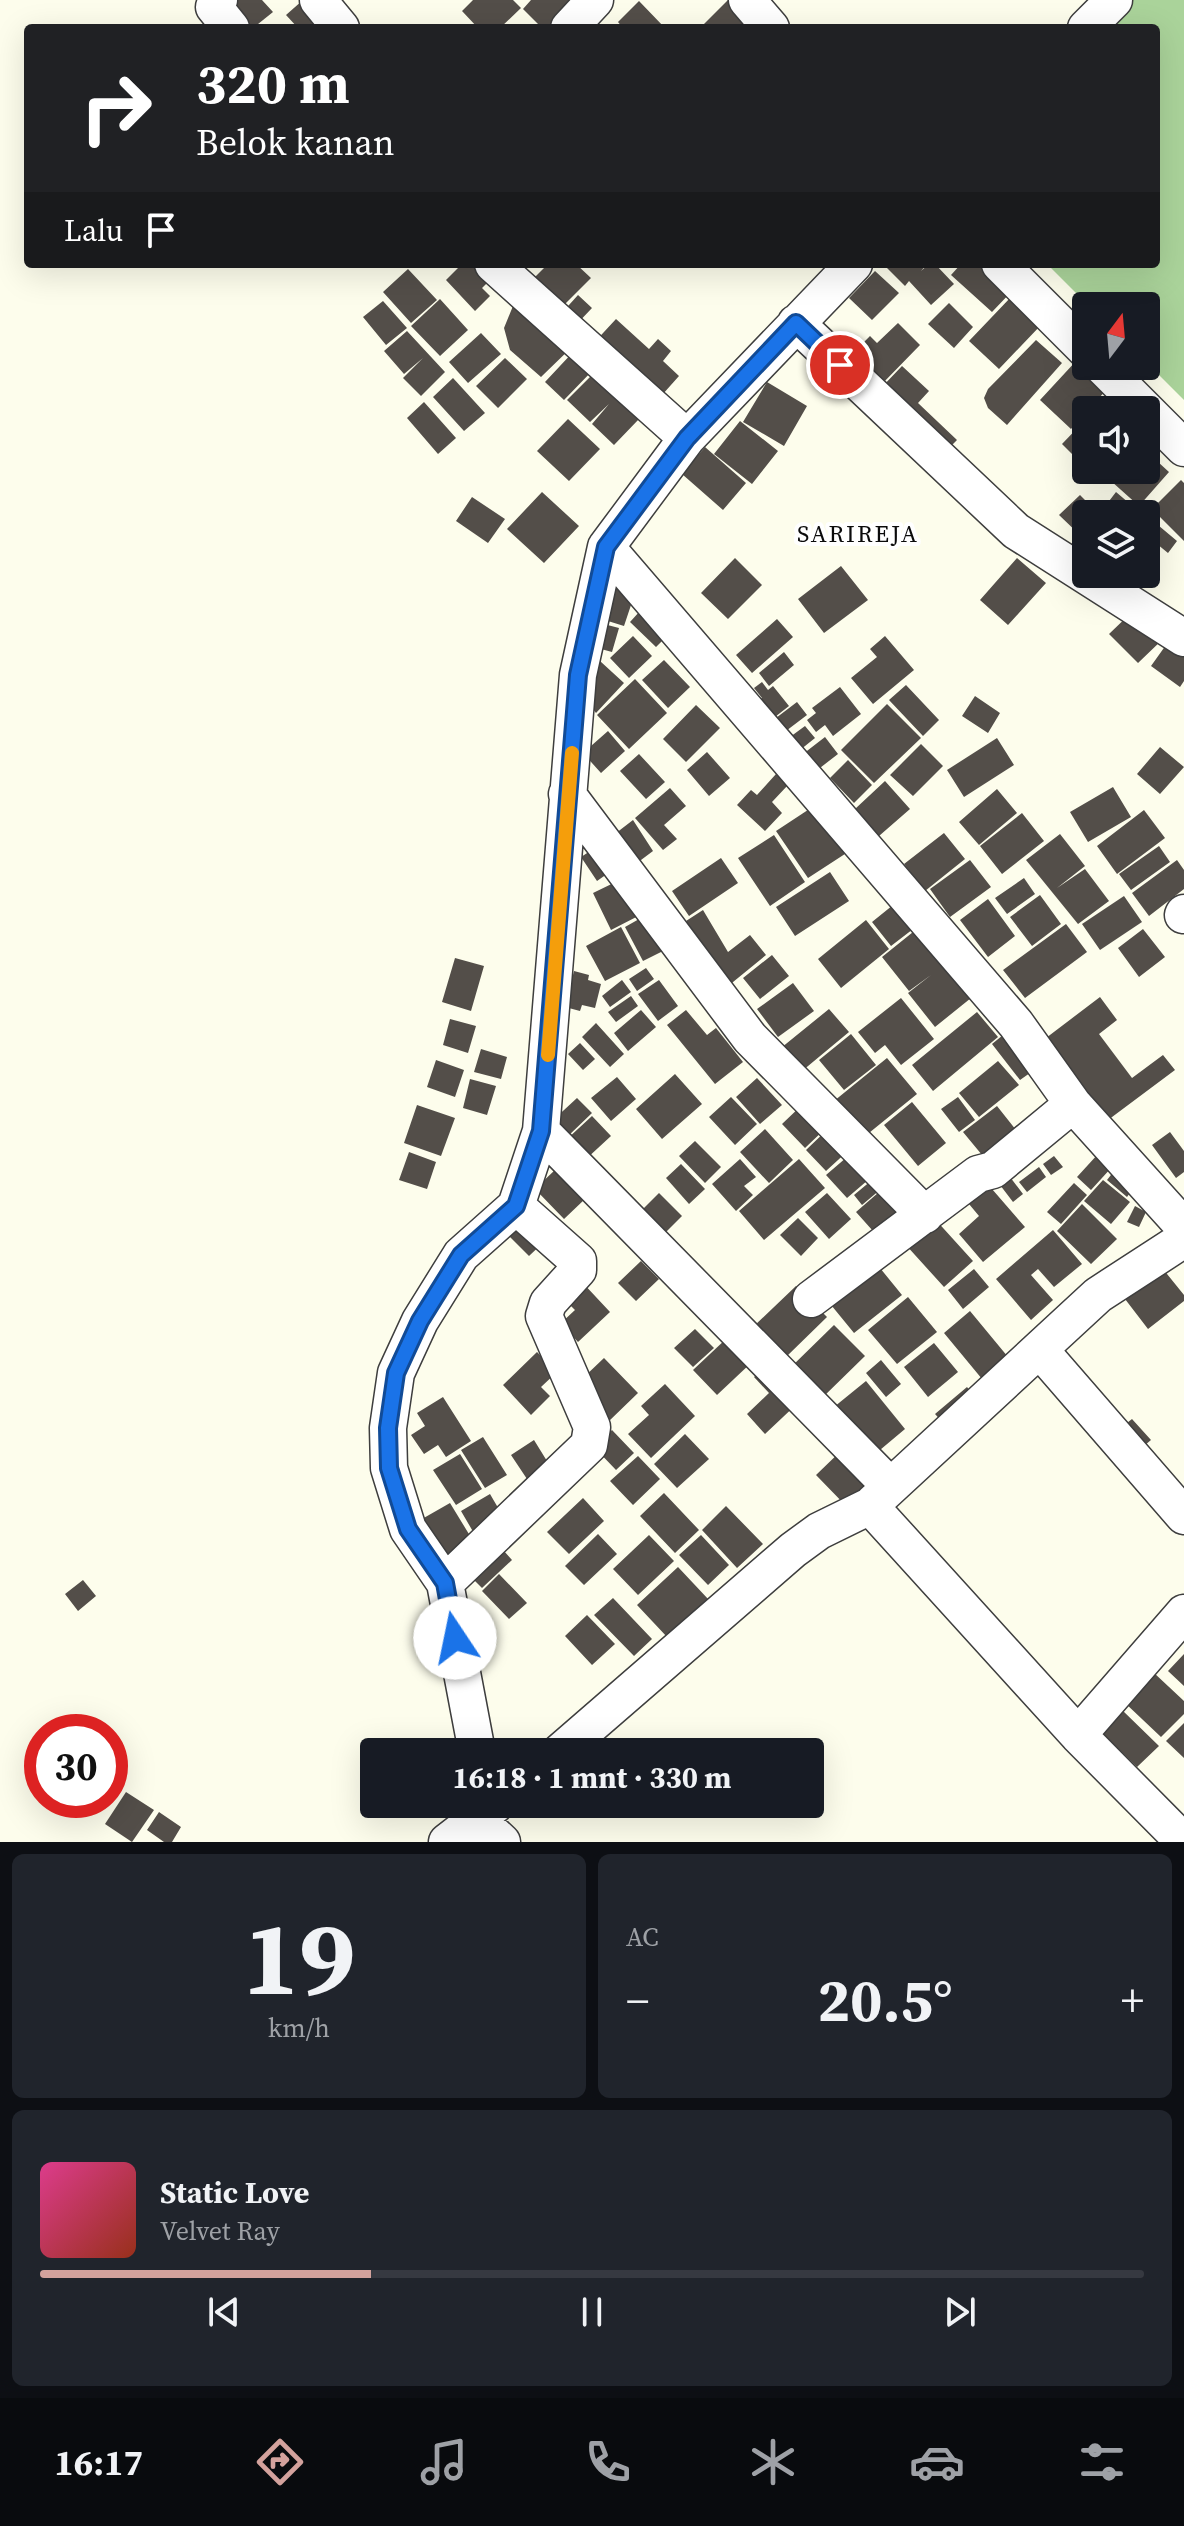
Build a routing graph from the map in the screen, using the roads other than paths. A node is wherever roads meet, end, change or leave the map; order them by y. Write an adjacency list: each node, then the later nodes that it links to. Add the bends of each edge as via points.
1 (219, 0): 6 (street, via 214,7)
2 (318, 0): 7 (street)
3 (595, 0): 8 (street)
4 (747, 0): 9 (street)
5 (1114, 0): 10 (street)
6 (227, 24)
7 (338, 24)
8 (573, 24)
9 (768, 24)
10 (1090, 24)
11 (497, 268): 18 (street)
12 (850, 268): 14 (street)
13 (1004, 268): 15 (street)
14 (796, 323): 18 (street); 20 (street, via 1016,531)
15 (1072, 336)
16 (1118, 380): 17 (street)
17 (1180, 436)
18 (687, 438): 19 (street)
19 (606, 547): 21 (street, via 578,675); 22 (street, via 1005,1012)
20 (1184, 638)
21 (567, 794): 23 (street); 25 (street, via 750,1038)
22 (1073, 1104): 25 (street, via 993,1170 978,1174); 26 (street)
23 (541, 1131): 24 (street); 29 (street)
24 (516, 1206): 31 (street, via 461,1255 420,1321 396,1373 389,1468 408,1529); 31 (street, via 578,1261 578,1270 548,1303 544,1316 592,1427 589,1445)
25 (925, 1215): 27 (street)
26 (1182, 1239): 28 (street, via 1098,1295)
27 (811, 1299)
28 (1040, 1350): 29 (street); 30 (street)
29 (880, 1496): 33 (street); 35 (street, via 793,1550)
30 (1184, 1516)
31 (445, 1583): 34 (street)
32 (1184, 1613): 33 (street)
33 (1078, 1735): 38 (street)
34 (477, 1738)
35 (576, 1738)
36 (487, 1818): 37 (street)
37 (447, 1842)
38 (1184, 1842)

